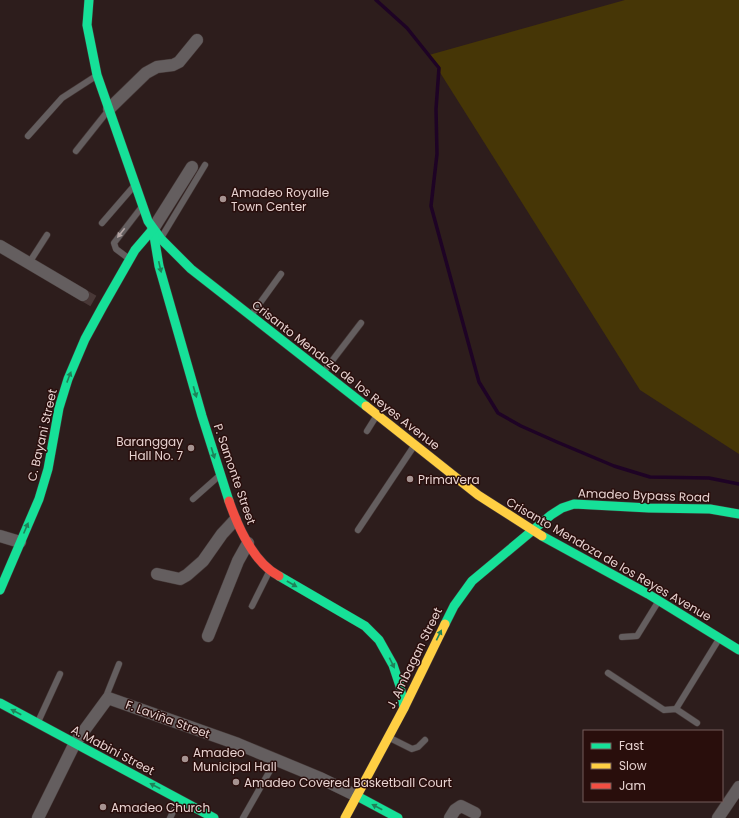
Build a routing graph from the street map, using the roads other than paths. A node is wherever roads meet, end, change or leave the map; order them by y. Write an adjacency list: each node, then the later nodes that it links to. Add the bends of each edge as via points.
1 (89, 0): 3 (street, Crisanto Mendoza de los Reyes Avenue, via 87,25)
2 (197, 40): 4 (street, via 179,62 157,67 146,73)
3 (97, 75): 4 (street, Crisanto Mendoza de los Reyes Avenue); 5 (lane, via 62,98)
4 (109, 109): 6 (lane); 9 (street, Crisanto Mendoza de los Reyes Avenue)
5 (28, 136)
6 (76, 151)
7 (204, 165): 14 (lane)
8 (192, 167): 12 (street)
9 (136, 184): 10 (street, Crisanto Mendoza de los Reyes Avenue); 11 (lane)
10 (143, 205): 12 (street, Crisanto Mendoza de los Reyes Avenue); 16 (lane, one-way to 16, via 114,243 116,249)
11 (102, 223)
12 (153, 229): 14 (street, Crisanto Mendoza de los Reyes Avenue); 16 (street, C. Bayani Street); 26 (street, P. Samonte Street, one-way to 26, via 161,273)
13 (47, 235): 17 (lane)
14 (160, 240): 20 (street, Crisanto Mendoza de los Reyes Avenue, via 191,269)
15 (0, 246): 17 (street)
16 (130, 259): 33 (street, C. Bayani Street, one-way to 16, via 39,500 48,469 58,408 68,379 100,305)
17 (29, 263): 19 (street)
18 (281, 274): 20 (lane)
19 (82, 295)
20 (252, 316): 22 (street, Crisanto Mendoza de los Reyes Avenue)
21 (361, 323): 22 (lane)
22 (324, 372): 23 (street, Crisanto Mendoza de los Reyes Avenue)
23 (377, 415): 24 (lane); 25 (street, Crisanto Mendoza de los Reyes Avenue)
24 (367, 431)
25 (415, 445): 30 (lane); 31 (street, Crisanto Mendoza de los Reyes Avenue, via 478,495)
26 (220, 475): 27 (lane); 29 (street, P. Samonte Street)
27 (193, 499)
28 (739, 514): 31 (street, Amadeo Bypass Road, via 710,509 574,504 551,515)
29 (235, 520): 34 (street, P. Samonte Street); 36 (street, via 203,561 187,575 180,579)
30 (358, 530)
31 (532, 531): 38 (street, Crisanto Mendoza de los Reyes Avenue); 49 (street, J. Ambagan Street, one-way to 31, via 454,606 472,581)
32 (0, 536): 33 (street)
33 (20, 542): 37 (street, C. Bayani Street)
34 (248, 543): 35 (street, P. Samonte Street); 40 (street, via 238,561)
35 (269, 571): 39 (lane); 49 (street, P. Samonte Street, one-way to 49, via 365,626 379,640 393,665)
36 (157, 574)
37 (0, 590)
38 (659, 601): 41 (lane, via 637,636); 42 (street, Crisanto Mendoza de los Reyes Avenue)
39 (252, 606)
40 (208, 636)
41 (622, 638)
42 (720, 638): 43 (street, Crisanto Mendoza de los Reyes Avenue); 50 (lane)
43 (739, 650)
44 (119, 664): 47 (lane)
45 (608, 673): 50 (lane, via 664,710)
46 (60, 674): 51 (lane)
47 (105, 700): 55 (street); 56 (street, F. Laviña Street, via 112,698)
48 (0, 703): 51 (street, A. Mabini Street, one-way to 48)
49 (404, 708): 53 (street, J. Ambagan Street)
50 (676, 709): 52 (lane)
51 (38, 724): 55 (street, A. Mabini Street)
52 (697, 724)
53 (388, 737): 54 (lane, via 412,749); 58 (street, J. Ambagan Street)
54 (425, 740)
55 (74, 743): 59 (street, A. Mabini Street, one-way to 55); 61 (street)
56 (276, 760): 58 (street, F. Laviña Street); 64 (lane)
57 (739, 786): 68 (street)
58 (357, 796): 65 (street, J. Ambagan Street); 66 (street, one-way to 58)
59 (180, 800): 62 (lane); 63 (street, A. Mabini Street)
60 (475, 813): 67 (street, via 461,806)
61 (38, 818)
62 (170, 818)
63 (214, 818)
64 (243, 818)
65 (345, 818)
66 (398, 818)
67 (450, 818)
68 (718, 818)

